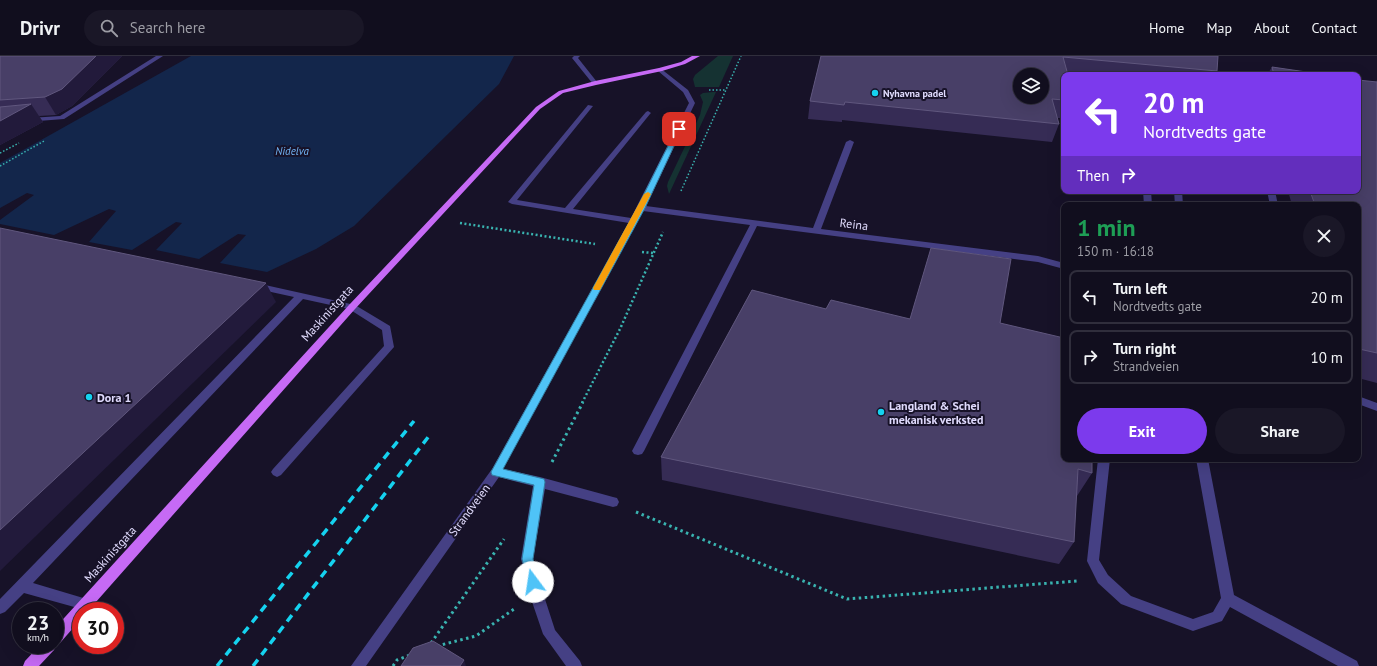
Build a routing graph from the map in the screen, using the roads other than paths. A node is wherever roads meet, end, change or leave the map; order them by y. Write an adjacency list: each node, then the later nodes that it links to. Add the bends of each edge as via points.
1 (160, 56): 8 (street, via 62,118)
2 (577, 56): 5 (street, via 575,58)
3 (697, 56): 4 (main road)
4 (660, 70): 5 (main road, Maskinistgata); 10 (street, Strandveien, via 686,91 692,103)
5 (595, 83): 18 (main road, Maskinistgata, via 560,92 538,108)
6 (590, 106): 11 (street, via 512,202)
7 (648, 113): 11 (street)
8 (0, 122)
9 (850, 142): 14 (street)
10 (641, 208): 12 (street, Strandveien); 13 (street, Reina)
11 (567, 210): 12 (street)
12 (634, 221): 25 (street, Strandveien)
13 (755, 223): 14 (street, Reina); 21 (street)
14 (816, 231): 15 (street, Reina, via 1038,259)
15 (1061, 265)
16 (247, 284): 17 (street)
17 (301, 296): 18 (street); 28 (street)
18 (352, 307): 24 (street, via 387,328 389,347); 31 (main road, Maskinistgata)
19 (1361, 401): 20 (street)
20 (1377, 407)
21 (638, 451)
22 (1104, 462): 29 (street, via 1093,560 1103,579 1126,600 1193,626 1217,617)
23 (1203, 462): 29 (street)
24 (277, 472)
25 (496, 472): 26 (street); 37 (street, Strandveien)
26 (540, 482): 27 (street); 38 (street, via 527,559 550,634)
27 (613, 502)
28 (22, 586): 30 (street); 32 (street)
29 (1228, 600): 39 (street)
30 (78, 602)
31 (87, 602)
32 (0, 608)
33 (72, 619): 34 (main road, Maskinistgata)
34 (64, 628)
35 (41, 654): 36 (main road)
36 (30, 666)
37 (358, 666)
38 (575, 666)
39 (1352, 666)

